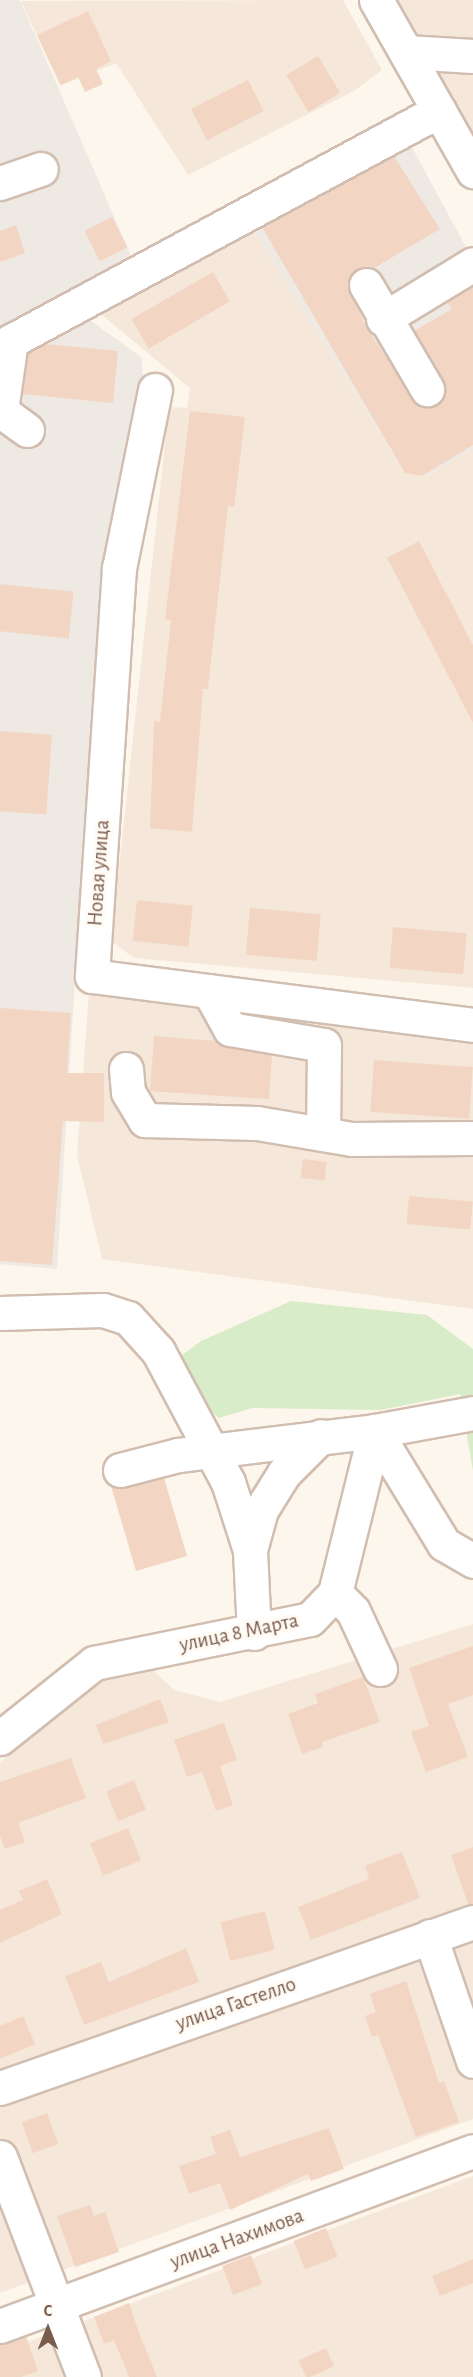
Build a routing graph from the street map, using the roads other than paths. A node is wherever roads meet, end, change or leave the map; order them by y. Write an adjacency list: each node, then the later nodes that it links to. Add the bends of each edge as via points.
1 (376, 0): 2 (street)
2 (406, 52): 3 (street); 4 (street)
3 (473, 56)
4 (439, 111): 6 (street); 13 (street, via 11,341 1,411)
5 (41, 169): 7 (street)
6 (473, 171)
7 (0, 183)
8 (473, 264): 10 (street)
9 (366, 285): 10 (street)
10 (383, 319): 11 (street)
11 (427, 389)
12 (155, 390): 14 (street, Новая улица, via 119,568 92,976)
13 (27, 430)
14 (209, 991): 15 (street, Новая улица); 17 (street, via 230,1029 324,1044)
15 (473, 1025)
16 (126, 1069): 17 (street, via 128,1092 145,1120 257,1122)
17 (323, 1134): 18 (street, via 352,1139)
18 (473, 1138)
19 (0, 1313): 23 (street, via 103,1310 128,1318 158,1352)
20 (473, 1413): 21 (street)
21 (375, 1431): 22 (street); 26 (street, via 444,1544); 27 (street)
22 (321, 1436): 23 (street); 25 (street, via 284,1473 261,1510)
23 (212, 1451): 24 (street); 25 (street, via 228,1482)
24 (120, 1470)
25 (250, 1550): 28 (street)
26 (473, 1561)
27 (335, 1593): 28 (street, улица 8 Марта, via 310,1618); 29 (street, via 353,1611)
28 (255, 1633): 30 (street, улица 8 Марта, via 94,1664)
29 (380, 1669)
30 (0, 1738)
31 (473, 1922): 32 (street, улица Гастелло)
32 (430, 1936): 33 (street); 34 (street, улица Гастелло)
33 (473, 2061)
34 (0, 2088)
35 (473, 2151): 37 (street, улица Нахимова)
36 (0, 2157): 37 (street)
37 (56, 2305): 38 (street, улица Нахимова); 39 (street)
38 (0, 2326)
39 (84, 2377)

